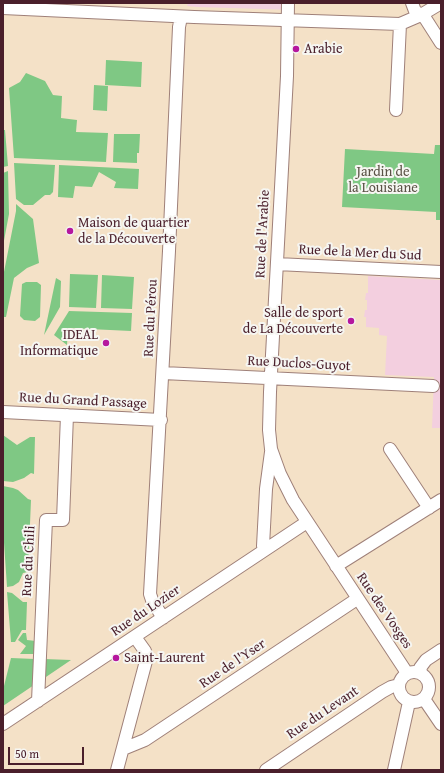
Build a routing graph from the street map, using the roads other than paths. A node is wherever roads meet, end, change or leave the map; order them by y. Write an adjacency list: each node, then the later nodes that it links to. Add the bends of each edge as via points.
1 (288, 3): 7 (street, Rue de l'Arabie)
2 (412, 3): 5 (street, via 415,11)
3 (441, 3): 5 (street)
4 (3, 8): 6 (street)
5 (421, 15): 8 (street); 9 (street)
6 (181, 16): 7 (street); 13 (street, Rue du Pérou)
7 (288, 20): 8 (street); 11 (street, Rue de l'Arabie)
8 (400, 24): 10 (street)
9 (441, 43)
10 (396, 110)
11 (277, 264): 12 (street, Rue de la Mer du Sud); 14 (street, Rue de l'Arabie)
12 (441, 272)
13 (163, 372): 14 (street, Rue Duclos-Guyot); 18 (street, Rue du Pérou)
14 (272, 377): 15 (street, Rue Duclos-Guyot); 19 (street, Rue de l'Arabie, via 269,430)
15 (433, 386)
16 (3, 412): 17 (street, Rue du Grand Passage)
17 (67, 415): 18 (street, Rue du Grand Passage); 35 (street, Rue du Chili, via 63,520 46,520)
18 (161, 420): 27 (street, Rue du Pérou, via 150,594)
19 (271, 449): 23 (street, Rue de l'Arabie, via 280,474); 24 (street, Rue de l'Arabie, via 266,489 263,546)
20 (390, 449): 22 (street)
21 (441, 500): 22 (street)
22 (429, 508): 25 (street)
23 (306, 522): 24 (street, Rue du Lozier); 25 (street, Rue de l'Arabie)
24 (265, 549): 27 (street, Rue du Lozier)
25 (336, 566): 26 (street, Rue des Vosges)
26 (358, 599): 31 (street, Rue des Vosges); 39 (street, Rue de l'Yser, via 145,740)
27 (163, 618): 28 (street, Rue du Lozier)
28 (135, 637): 35 (street, Rue du Lozier); 39 (street, via 145,650 146,661)
29 (441, 650): 30 (street, via 426,660)
30 (420, 672): 31 (street); 33 (street)
31 (407, 673): 32 (street)
32 (399, 685): 36 (street, via 401,695); 41 (street, Rue du Levant, via 391,686)
33 (436, 688): 34 (street)
34 (424, 699): 36 (street); 38 (street)
35 (38, 701): 37 (street, Rue du Lozier)
36 (409, 702): 42 (street)
37 (3, 724)
38 (441, 724)
39 (123, 749): 40 (street)
40 (117, 770)
41 (266, 770)
42 (394, 770)

